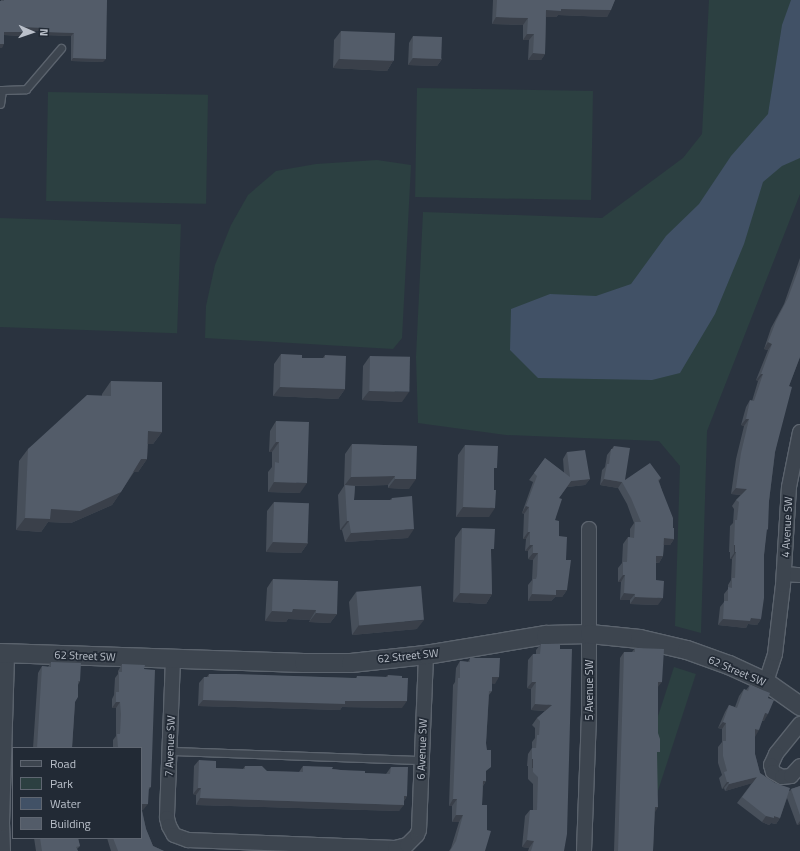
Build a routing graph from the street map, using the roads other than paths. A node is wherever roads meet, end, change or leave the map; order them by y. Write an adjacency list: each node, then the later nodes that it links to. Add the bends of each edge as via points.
1 (61, 48): 2 (lane, via 26,89)
2 (1, 90): 3 (lane)
3 (0, 104)
4 (800, 432): 6 (street, 4 Avenue SW, via 789,487)
5 (589, 529): 8 (street, 5 Avenue SW)
6 (784, 574): 7 (street); 12 (street, 4 Avenue SW, via 775,654)
7 (800, 575)
8 (590, 634): 10 (street, 62 Street SW, via 546,635); 12 (street, 62 Street SW, via 640,640 687,650); 20 (street, 5 Avenue SW)
9 (4, 653): 11 (street, 62 Street SW); 19 (street)
10 (426, 655): 11 (street, 62 Street SW, via 343,663); 16 (street, 6 Avenue SW)
11 (173, 659): 15 (street, 7 Avenue SW)
12 (766, 682): 13 (street, 62 Street SW)
13 (800, 706)
14 (800, 724): 17 (street, via 776,754 771,765 773,772 782,778 791,776)
15 (170, 751): 16 (lane); 18 (street, 7 Avenue SW, via 167,818 172,833 180,839 395,848 402,848)
16 (421, 760): 18 (street, 6 Avenue SW, via 419,830)
17 (800, 766)
18 (412, 841)
19 (3, 851)
20 (584, 851)

